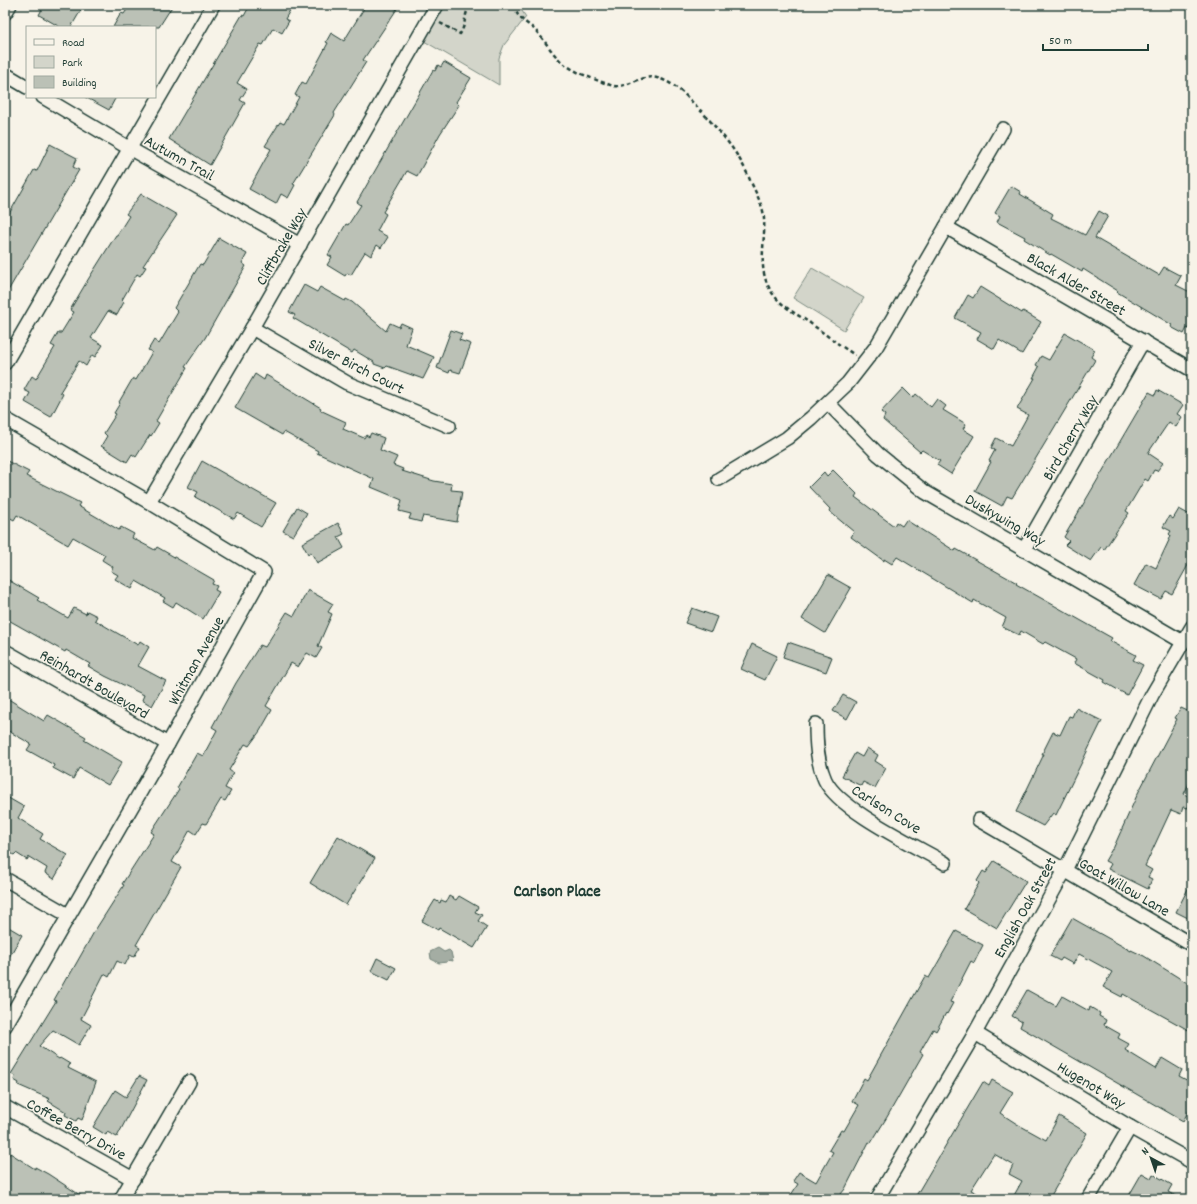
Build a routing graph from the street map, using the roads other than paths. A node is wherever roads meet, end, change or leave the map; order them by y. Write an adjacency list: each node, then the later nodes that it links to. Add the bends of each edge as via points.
1 (10, 5): 4 (street)
2 (213, 5): 9 (street)
3 (437, 5): 11 (street, Cliffbrake Way)
4 (5, 13)
5 (5, 74): 6 (street)
6 (26, 86)
7 (46, 98): 9 (street, Autumn Trail)
8 (1003, 129): 10 (street)
9 (130, 148): 11 (street, Autumn Trail); 14 (street)
10 (946, 227): 13 (street, Black Alder Street); 16 (street, via 876,347 848,383)
11 (300, 245): 12 (street, Cliffbrake Way)
12 (252, 328): 18 (street, Silver Birch Court, via 347,383); 20 (street, Cliffbrake Way)
13 (1143, 341): 15 (street, Black Alder Street); 21 (street, Bird Cherry Way)
14 (5, 363)
15 (1192, 370)
16 (828, 403): 19 (street, via 786,438); 21 (street, Duskywing Way, via 878,454 925,492)
17 (5, 419): 20 (street, Whitman Avenue)
18 (449, 426)
19 (719, 479)
20 (149, 502): 26 (street, Whitman Avenue, via 264,572)
21 (1024, 550): 23 (street, Duskywing Way)
22 (1192, 627): 23 (street, English Oak Street)
23 (1183, 642): 29 (street, English Oak Street, via 1152,695)
24 (5, 651): 26 (street, Reinhardt Boulevard)
25 (816, 724): 28 (street, Carlson Cove, via 820,767 826,782 840,800)
26 (168, 744): 31 (street, Whitman Avenue)
27 (979, 820): 29 (street, Goat Willow Lane)
28 (944, 863)
29 (1065, 870): 32 (street, Goat Willow Lane); 34 (street, English Oak Street)
30 (5, 879): 31 (street)
31 (68, 915): 33 (street, Whitman Avenue)
32 (1192, 945)
33 (5, 1026)
34 (975, 1033): 37 (street, Hugenot Way); 41 (street, English Oak Street)
35 (189, 1082): 39 (street)
36 (5, 1107): 39 (street, Coffee Berry Drive)
37 (1130, 1127): 38 (street, Hugenot Way); 42 (street)
38 (1192, 1162)
39 (133, 1179): 40 (street)
40 (122, 1199)
41 (877, 1199)
42 (1088, 1199)

